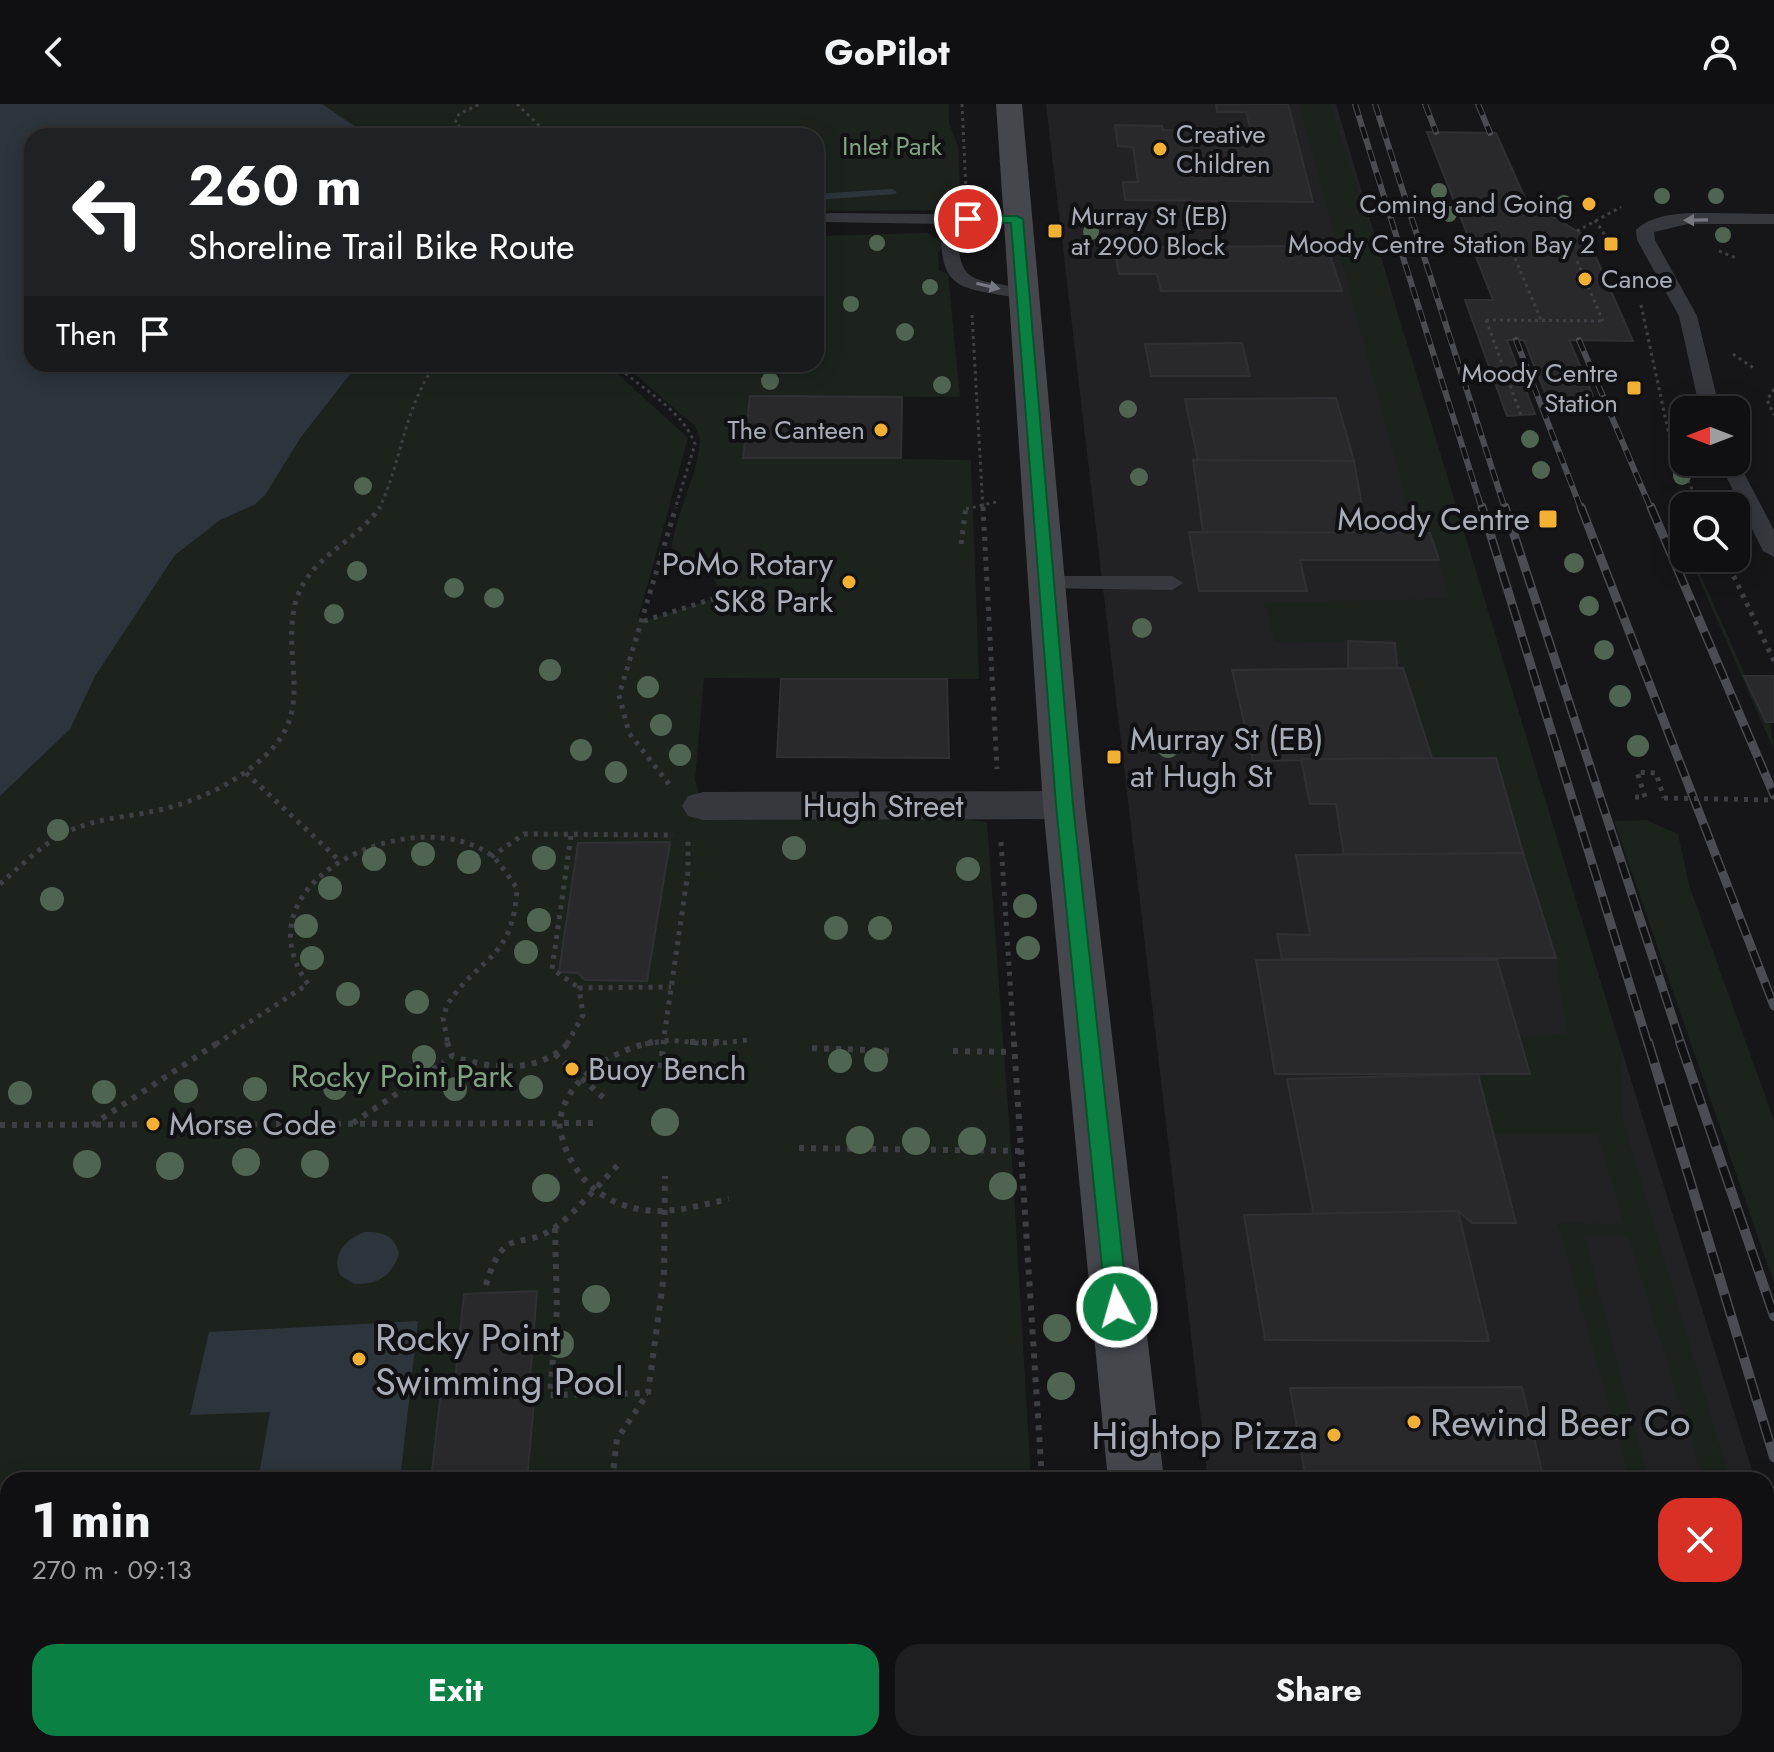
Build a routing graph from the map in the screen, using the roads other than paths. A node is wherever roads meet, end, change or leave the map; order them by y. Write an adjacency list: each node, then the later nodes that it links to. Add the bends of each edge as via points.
1 (1009, 104): 4 (main road)
2 (830, 218): 3 (lane)
3 (951, 219): 4 (lane); 6 (lane, one-way to 6, via 949,261 954,272 965,280)
4 (1017, 219): 6 (main road)
5 (1774, 219): 7 (lane, one-way to 7, via 1678,220 1645,230 1688,316)
6 (1023, 294): 10 (main road)
7 (1707, 396)
8 (1736, 476): 9 (lane)
9 (1774, 551)
10 (1047, 583): 11 (lane); 12 (main road)
11 (1172, 583)
12 (1064, 805): 13 (street, Hugh Street); 14 (main road)
13 (688, 812)
14 (1135, 1472)

